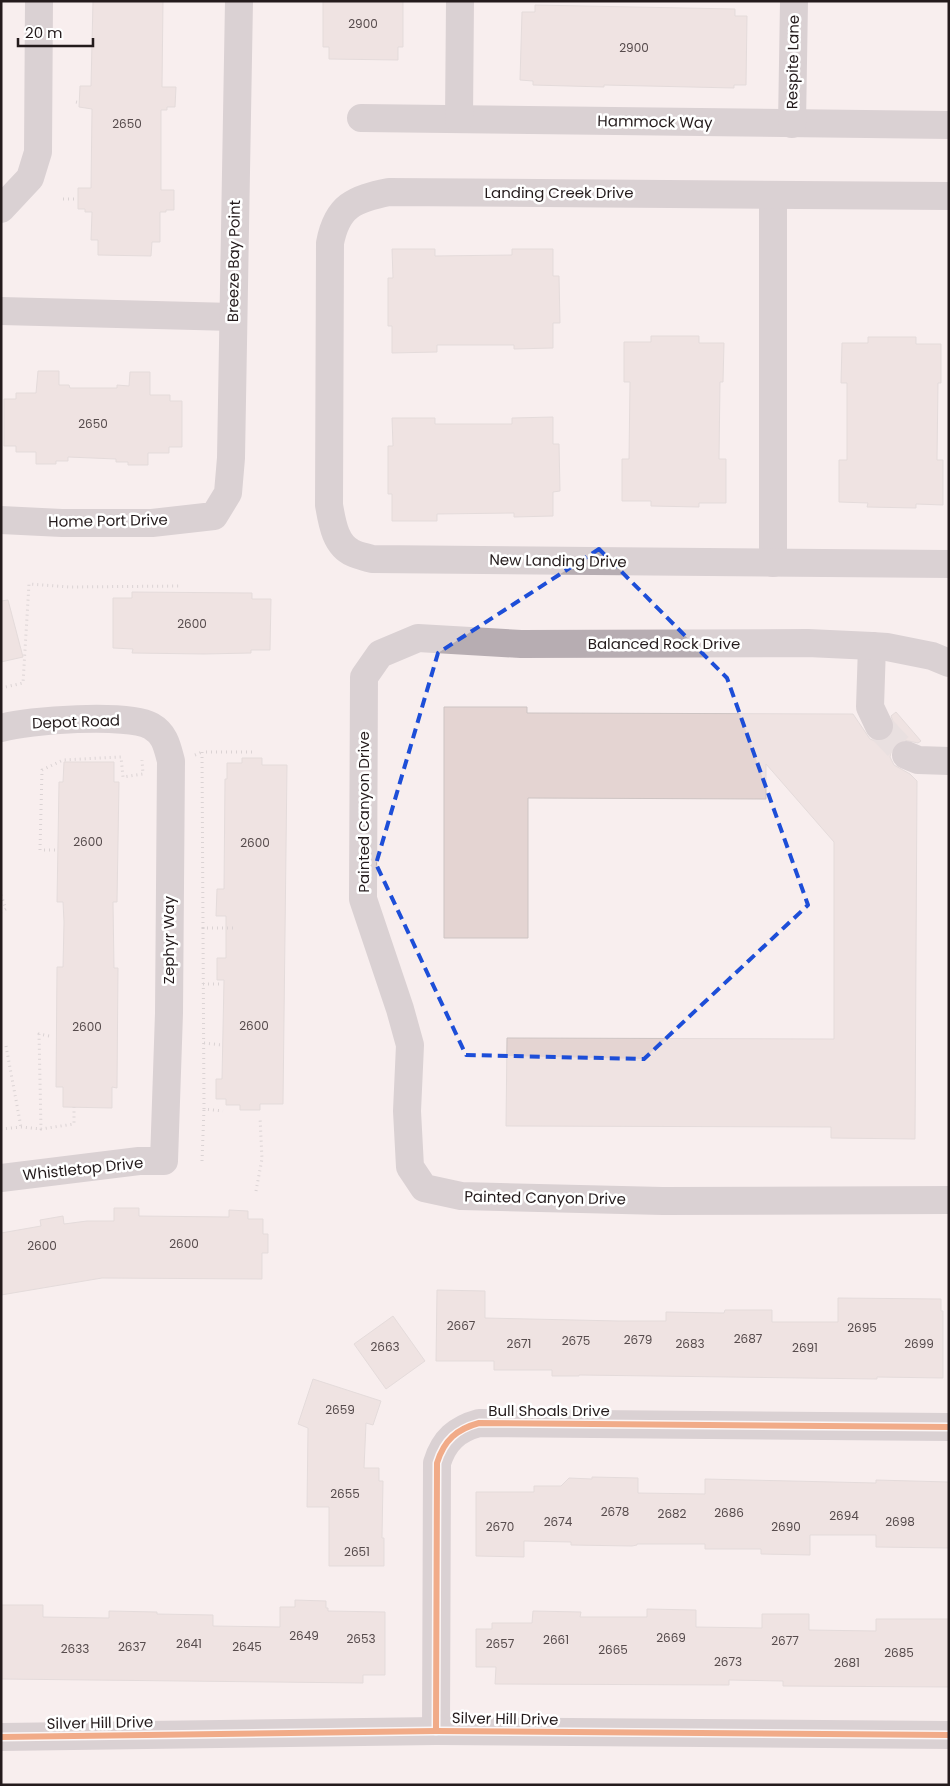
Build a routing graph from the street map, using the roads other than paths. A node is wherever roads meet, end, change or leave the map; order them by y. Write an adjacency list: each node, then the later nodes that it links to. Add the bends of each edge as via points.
1 (39, 1): 11 (street, via 38,152 30,178)
2 (239, 1): 13 (street, Breeze Bay Point)
3 (460, 1): 6 (street)
4 (794, 1): 7 (street, Respite Lane)
5 (360, 118): 6 (street, Hammock Way)
6 (459, 120): 7 (street, Hammock Way)
7 (792, 124): 8 (street, Hammock Way)
8 (949, 125)
9 (773, 195): 10 (street, Landing Creek Drive); 14 (street, Landing Creek Drive, via 389,192 366,196 348,206 334,225 330,243); 17 (street)
10 (949, 196)
11 (1, 209)
12 (1, 311): 13 (street)
13 (233, 318): 15 (street, Breeze Bay Point, via 228,493)
14 (329, 376): 17 (street, New Landing Drive, via 329,505 338,540 351,553 372,559)
15 (214, 516): 16 (street, Home Port Drive, via 152,523)
16 (1, 520)
17 (773, 563): 18 (street, New Landing Drive)
18 (949, 564)
19 (872, 646): 20 (street, Balanced Rock Drive, via 808,643 521,644 418,638); 21 (street, Balanced Rock Drive, via 932,656); 23 (street, via 870,707)
20 (380, 654): 29 (street, Painted Canyon Drive, via 364,677 363,899 410,1045 407,1111 410,1167 424,1188 461,1196 662,1201)
21 (949, 663)
22 (150, 726): 24 (street, Depot Road, via 123,718 54,720); 27 (street, Zephyr Way, via 165,739 171,761)
23 (879, 726)
24 (1, 728)
25 (906, 754): 26 (street, via 918,760)
26 (949, 760)
27 (164, 1161): 28 (street, Whistletop Drive, via 139,1161)
28 (1, 1178)
29 (949, 1200)
30 (949, 1427): 31 (street, Bull Shoals Drive, via 479,1423 456,1432 447,1441 437,1463)
31 (436, 1731): 32 (street, Silver Hill Drive); 33 (street, Silver Hill Drive)
32 (949, 1735)
33 (1, 1737)

